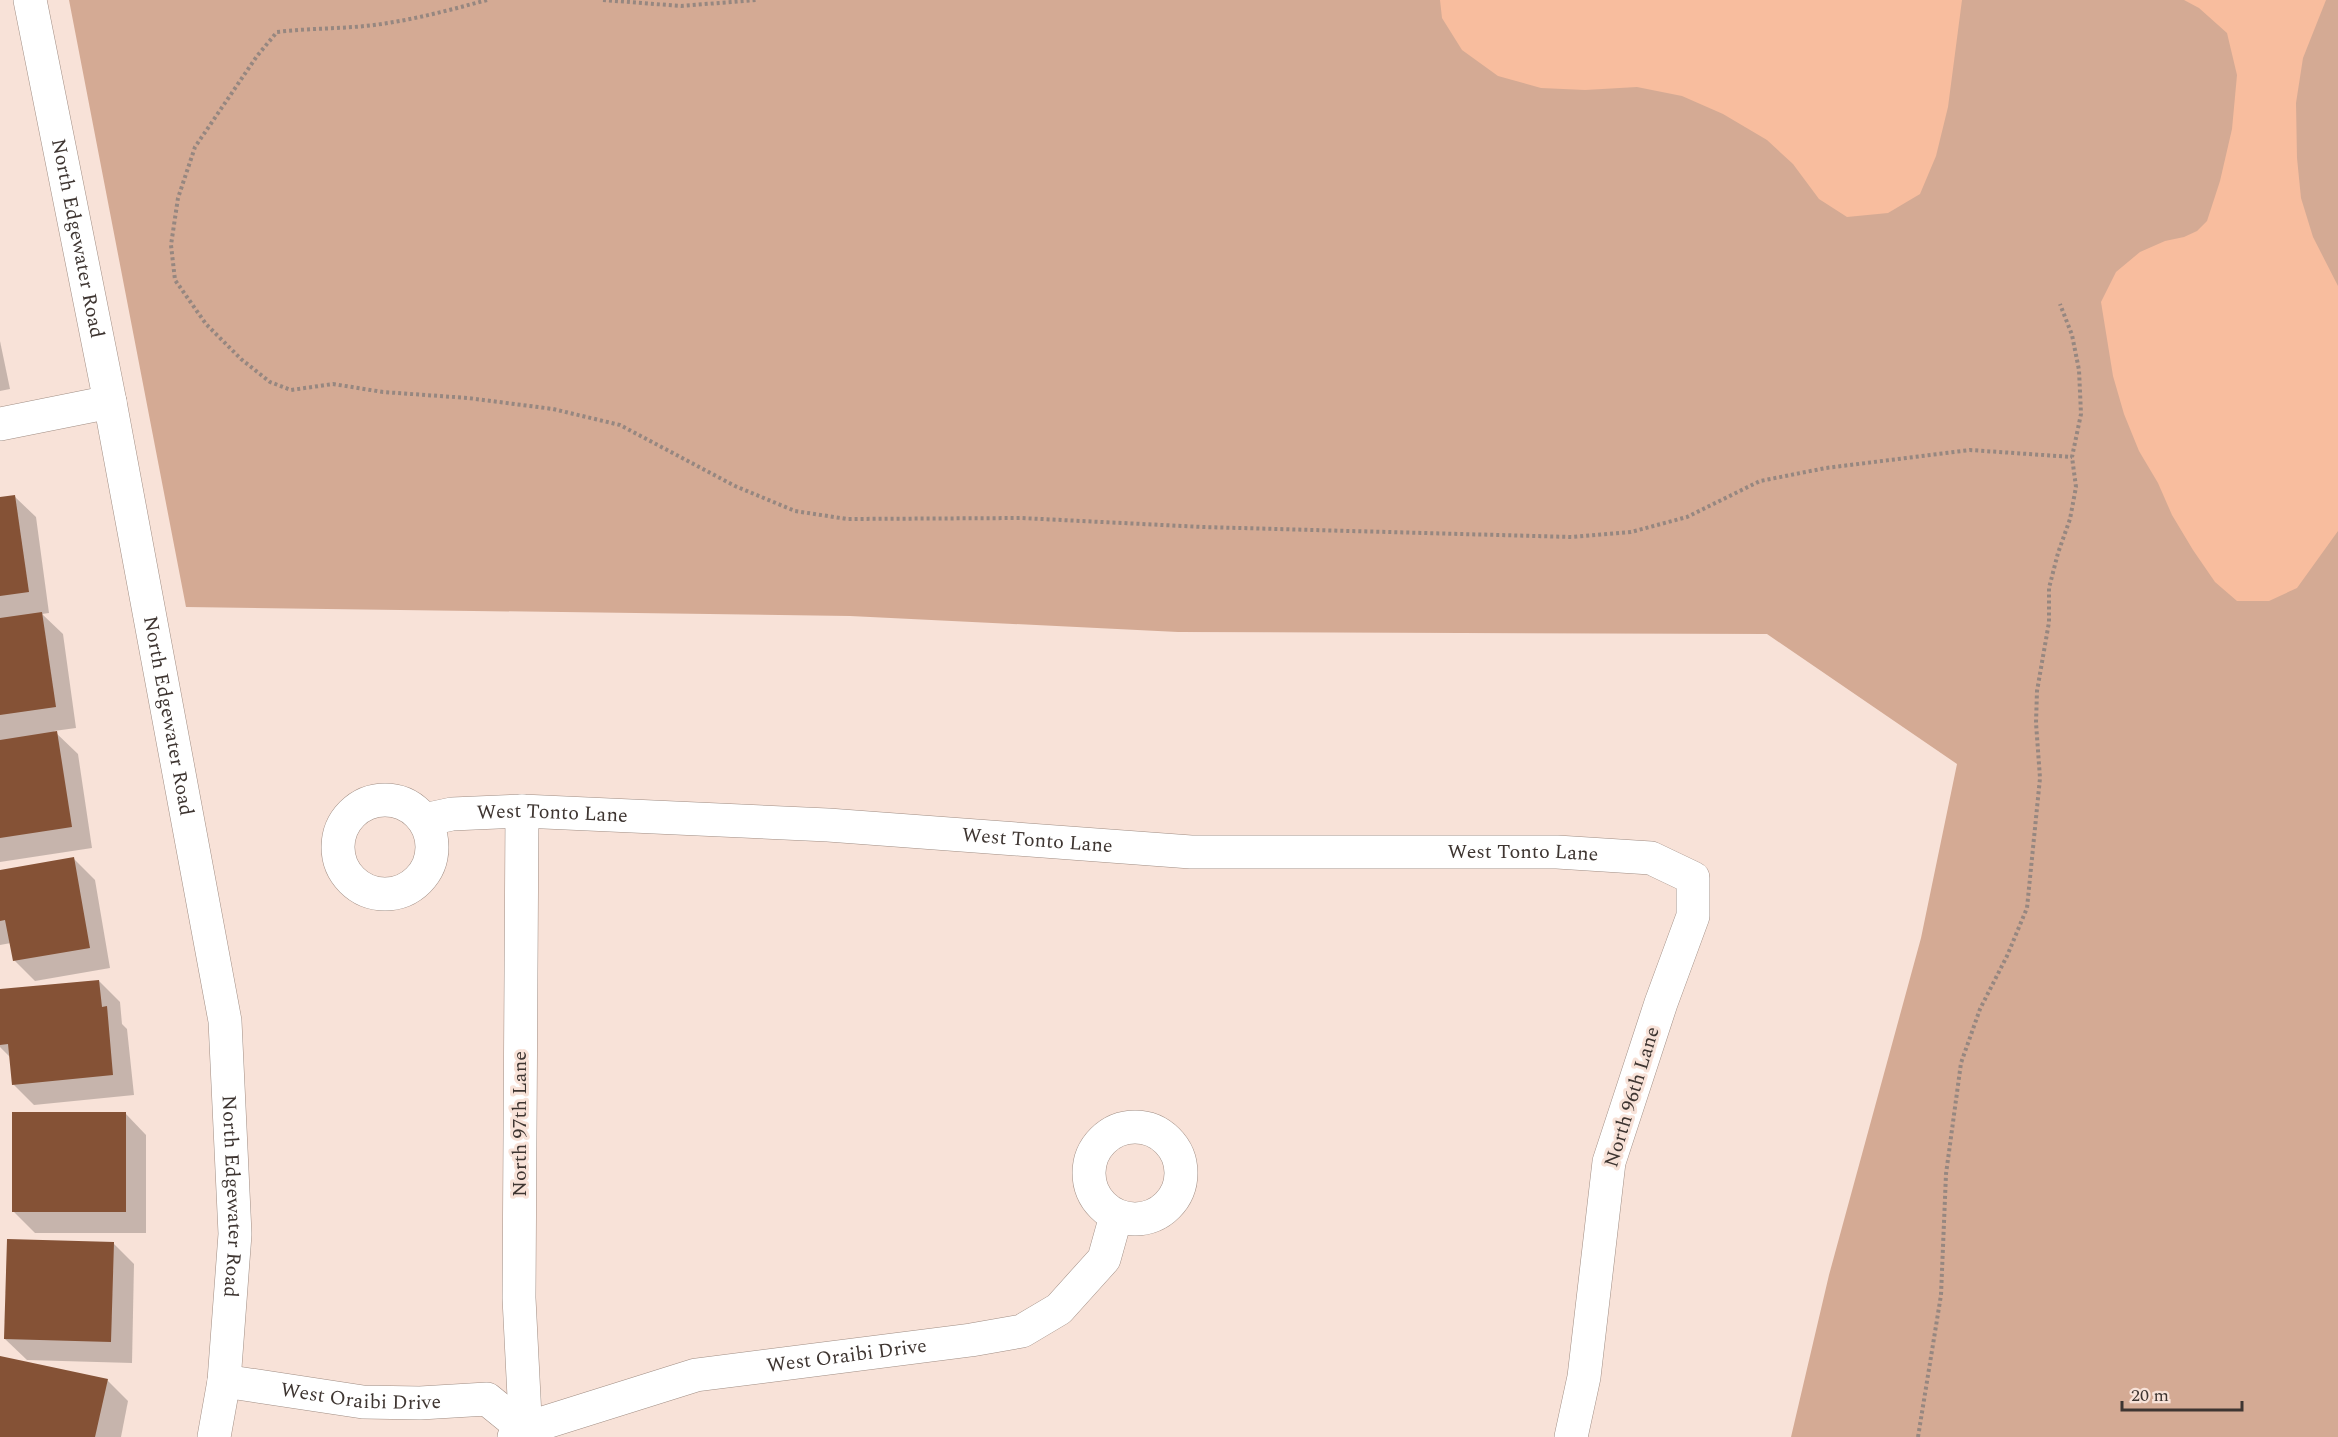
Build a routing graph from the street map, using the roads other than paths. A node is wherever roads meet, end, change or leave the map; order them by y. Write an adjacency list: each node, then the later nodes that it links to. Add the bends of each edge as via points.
1 (30, 0): 2 (street, North Edgewater Road)
2 (110, 402): 3 (street); 8 (street, North Edgewater Road, via 225,1022 235,1234)
3 (0, 424)
4 (522, 811): 5 (street, West Tonto Lane, via 452,814); 6 (street, West Tonto Lane, via 828,825 1191,852 1557,852); 9 (street, North 97th Lane)
5 (424, 820)
6 (1651, 858): 11 (street, North 96th Lane, via 1693,878 1693,916 1609,1162 1584,1377)
7 (1116, 1216): 9 (street, West Oraibi Drive, via 1104,1259 1059,1309 1022,1331 696,1375)
8 (224, 1381): 9 (street, West Oraibi Drive, via 363,1402 487,1399); 10 (street, North Edgewater Road)
9 (521, 1434)
10 (214, 1437)
11 (1571, 1437)

